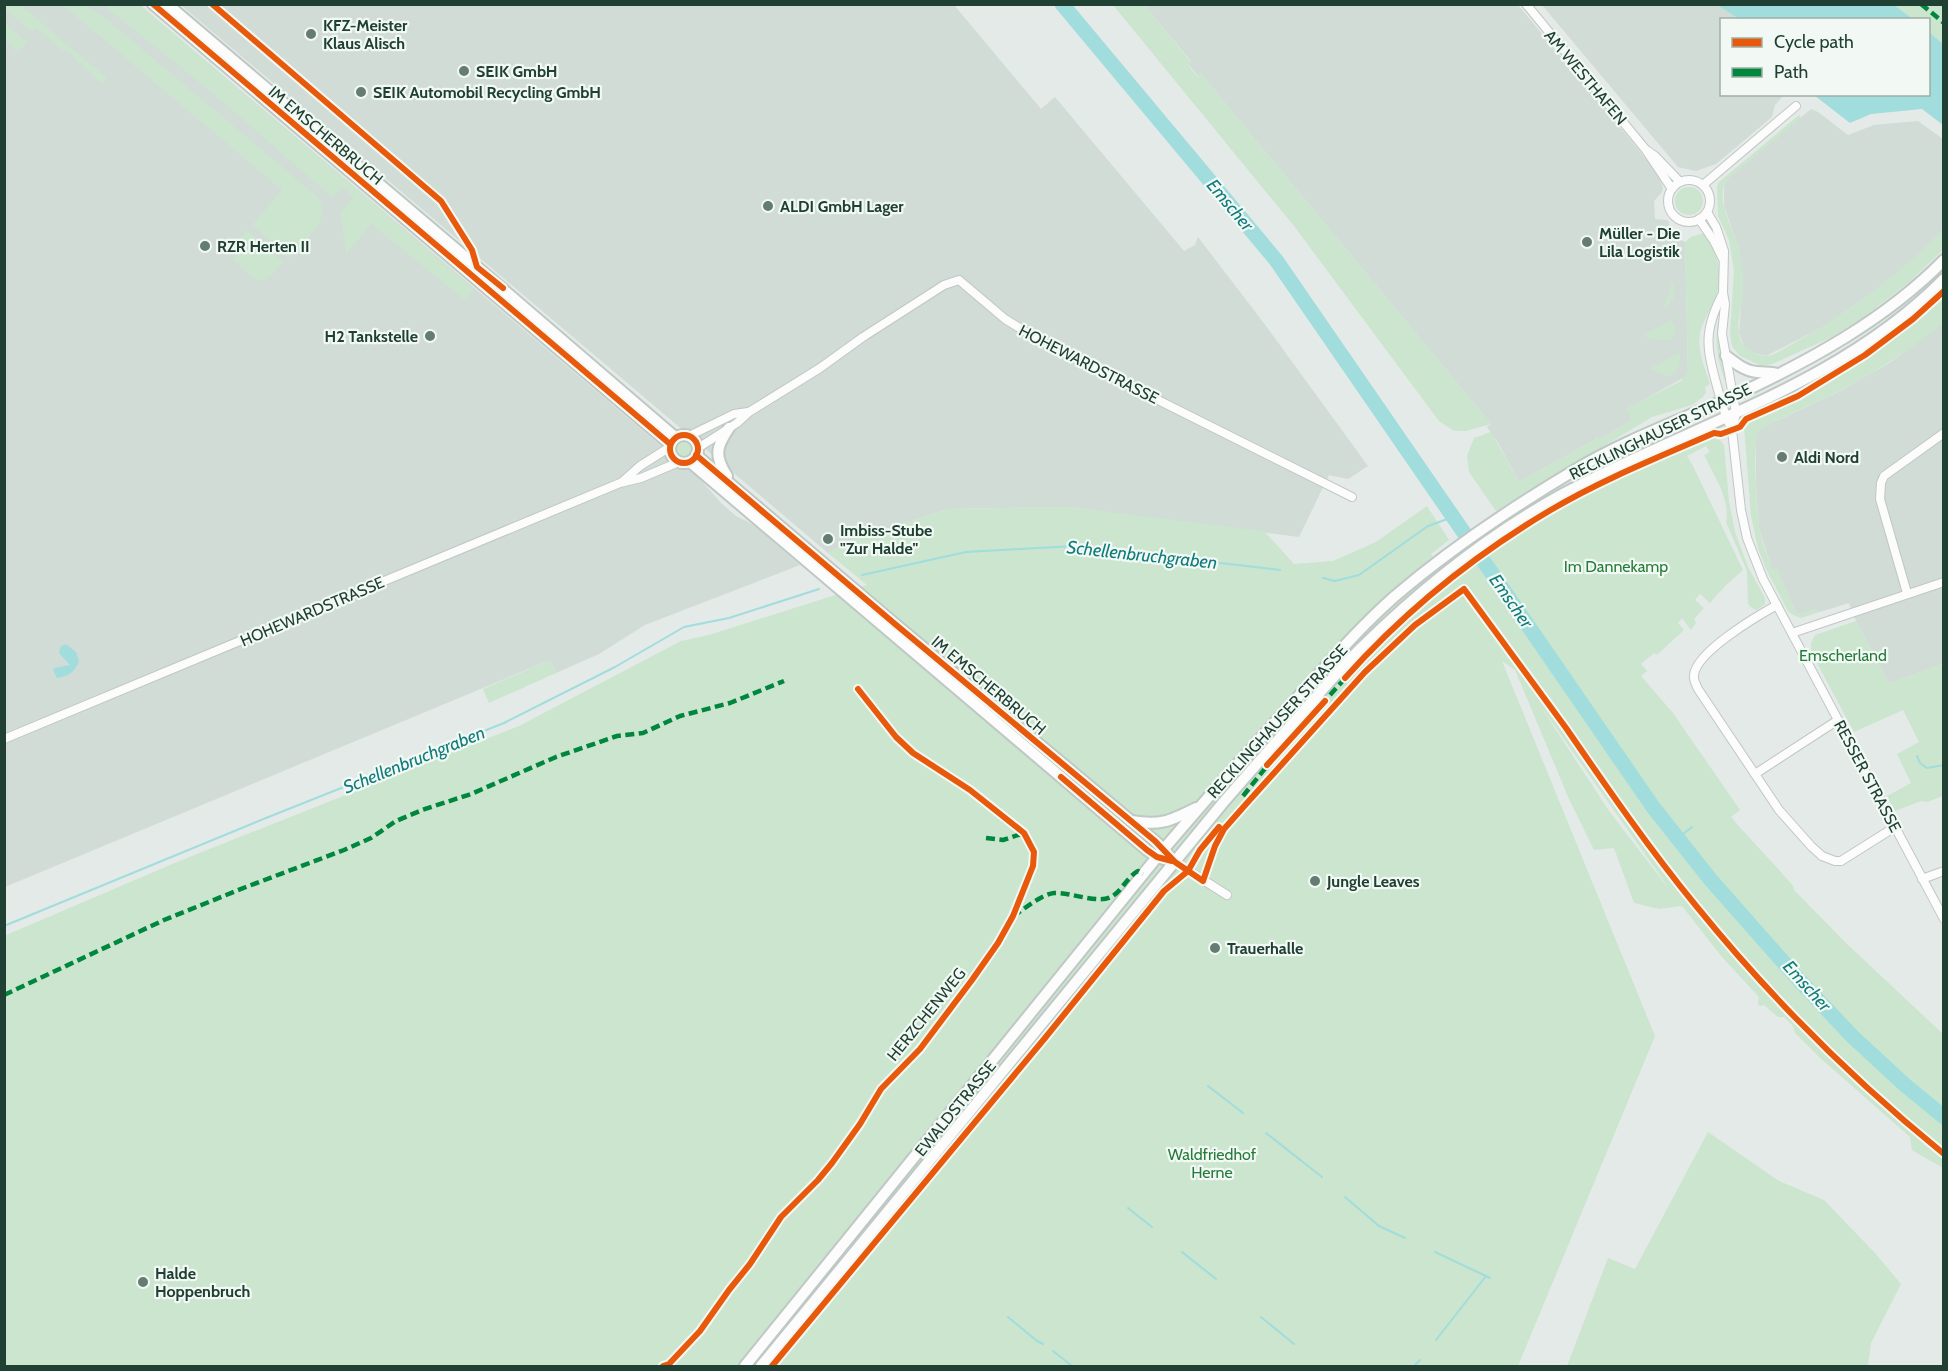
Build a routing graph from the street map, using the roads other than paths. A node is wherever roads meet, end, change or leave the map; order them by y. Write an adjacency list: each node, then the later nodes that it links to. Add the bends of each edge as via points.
1 (153, 4): 14 (main road, IM EMSCHERBRUCH)
2 (167, 4): 14 (main road, IM EMSCHERBRUCH)
3 (1526, 4): 5 (street, AM WESTHAFEN)
4 (1796, 106): 7 (street)
5 (1646, 150): 6 (street, AM WESTHAFEN); 8 (street, AM WESTHAFEN)
6 (1680, 182): 7 (street, via 1692,180); 8 (street)
7 (1703, 185): 9 (street, via 1710,198)
8 (1672, 189): 10 (street, AM WESTHAFEN, via 1668,200 1672,212 1688,222)
9 (1707, 212): 10 (street); 11 (street, via 1721,239)
10 (1699, 219): 11 (street)
11 (1723, 259): 15 (street)
12 (1944, 260): 17 (main road, RECKLINGHAUSER STRASSE, via 1876,316)
13 (1944, 279): 21 (main road, RECKLINGHAUSER STRASSE, via 1906,313 1848,355)
14 (486, 281): 27 (main road, IM EMSCHERBRUCH)
15 (1723, 293): 16 (street); 19 (street, via 1707,346)
16 (1726, 356): 17 (main road, via 1743,368); 18 (street)
17 (1778, 374): 18 (main road, RECKLINGHAUSER STRASSE)
18 (1734, 396): 19 (main road, RECKLINGHAUSER STRASSE); 21 (street)
19 (1721, 401): 22 (street); 39 (main road, RECKLINGHAUSER STRASSE, via 1578,468 1454,549 1393,598 1346,644)
20 (749, 412): 23 (street, HOHEWARDSTRASSE); 26 (street, HOHEWARDSTRASSE, via 734,414); 31 (street, HOHEWARDSTRASSE, via 944,285 959,280 1005,319 1044,343)
21 (1736, 413): 22 (main road, RECKLINGHAUSER STRASSE); 24 (street, RESSER STRASSE)
22 (1725, 418): 24 (street); 43 (main road, RECKLINGHAUSER STRASSE, via 1615,467 1541,507 1491,539 1408,603 1359,650 1265,753)
23 (729, 428): 28 (street, HOHEWARDSTRASSE); 30 (main road, via 717,452 719,465)
24 (1732, 430): 34 (street, RESSER STRASSE, via 1747,538)
25 (1944, 433): 33 (street, via 1890,470 1881,483 1880,498)
26 (689, 436): 27 (main road, via 682,435); 28 (main road, IM EMSCHERBRUCH, via 697,443)
27 (672, 443): 28 (main road, IM EMSCHERBRUCH, via 671,456); 29 (street, HOHEWARDSTRASSE)
28 (691, 457): 29 (street, HOHEWARDSTRASSE); 30 (main road, IM EMSCHERBRUCH); 42 (main road, IM EMSCHERBRUCH)
29 (620, 483): 37 (street, HOHEWARDSTRASSE)
30 (734, 486): 40 (main road, IM EMSCHERBRUCH)
31 (1352, 497)
32 (1944, 582): 33 (street)
33 (1907, 593): 35 (street)
34 (1777, 605): 35 (street, RESSER STRASSE); 38 (street, via 1718,644 1699,662 1694,676 1698,689)
35 (1792, 633): 36 (street, RESSER STRASSE)
36 (1838, 720): 38 (street); 41 (street, RESSER STRASSE)
37 (4, 739)
38 (1755, 774): 41 (street, via 1779,810 1829,860 1847,858)
39 (1200, 807): 40 (main road, via 1152,824); 42 (main road, RECKLINGHAUSER STRASSE)
40 (1131, 821): 42 (main road, IM EMSCHERBRUCH)
41 (1895, 828): 45 (street, RESSER STRASSE)
42 (1161, 853): 43 (main road, IM EMSCHERBRUCH); 48 (main road, EWALDSTRASSE)
43 (1175, 862): 46 (street); 49 (main road, EWALDSTRASSE)
44 (1944, 871): 45 (street)
45 (1922, 879): 47 (street, RESSER STRASSE)
46 (1227, 895)
47 (1944, 919)
48 (745, 1366)
49 (761, 1366)

